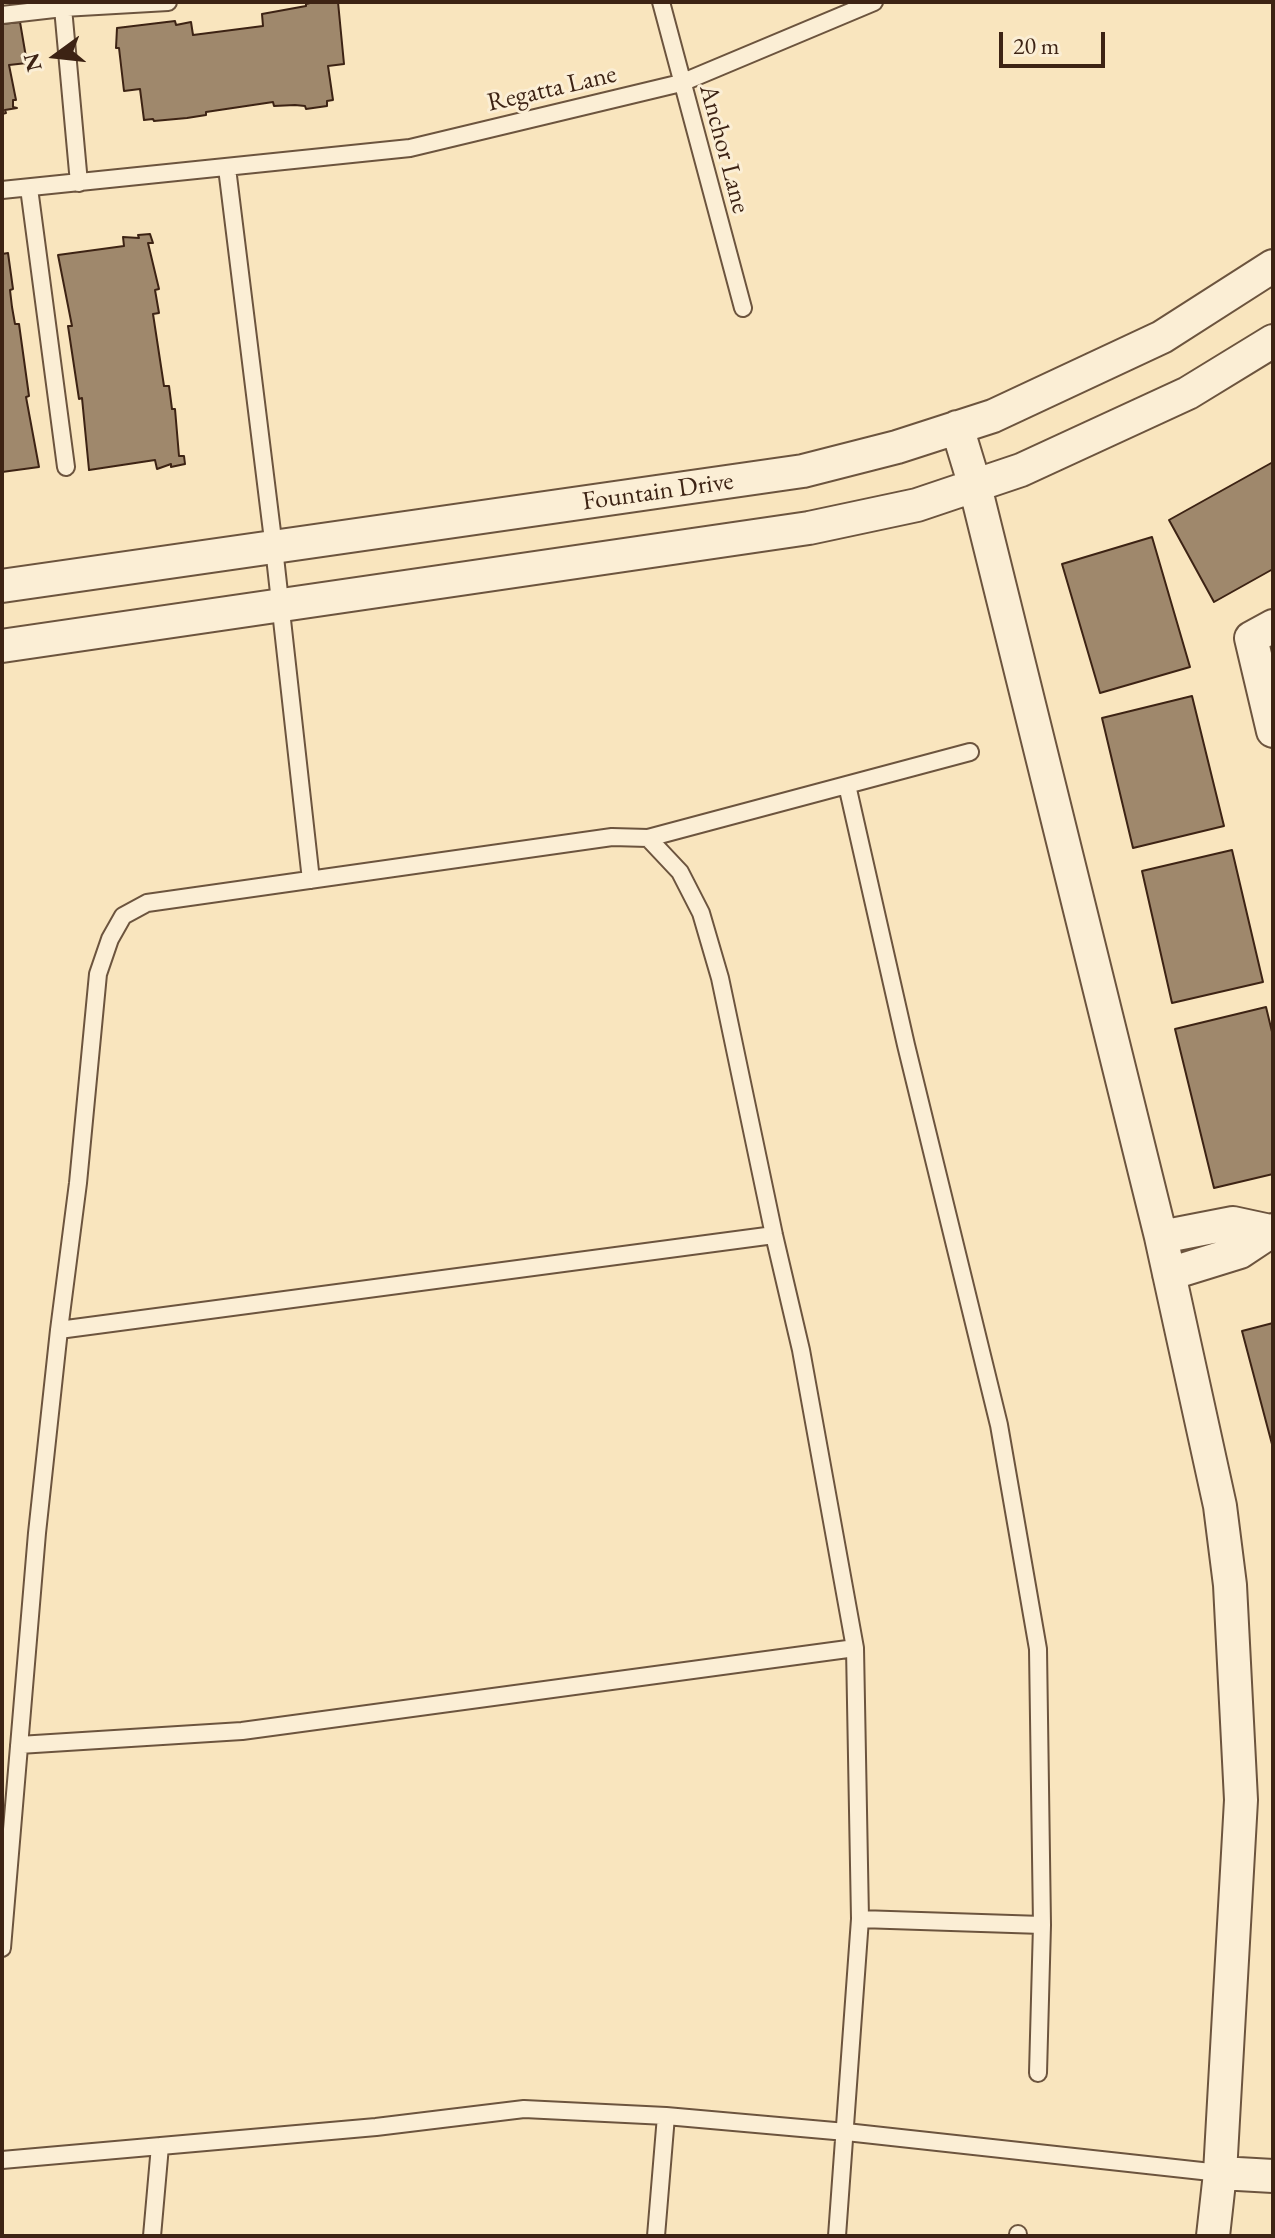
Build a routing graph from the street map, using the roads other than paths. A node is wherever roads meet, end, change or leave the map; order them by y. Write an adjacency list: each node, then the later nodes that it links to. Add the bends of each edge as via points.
1 (168, 2): 4 (lane)
2 (661, 2): 6 (lane, Anchor Lane)
3 (874, 2): 6 (lane, Regatta Lane)
4 (63, 8): 5 (lane); 8 (lane)
5 (2, 15)
6 (681, 83): 7 (lane, Regatta Lane, via 410,148); 12 (lane, Anchor Lane)
7 (227, 168): 8 (lane, Regatta Lane); 17 (lane)
8 (79, 183): 9 (lane, Regatta Lane)
9 (29, 188): 10 (lane, Regatta Lane); 15 (lane)
10 (2, 190)
11 (1273, 266): 14 (street, Fountain Drive, via 1162,337 993,416)
12 (743, 308)
13 (1273, 341): 16 (street, via 1188,393)
14 (957, 427): 16 (street); 17 (street, Fountain Drive, via 803,471)
15 (66, 467)
16 (975, 486): 19 (street, via 917,505 809,528); 29 (street)
17 (274, 548): 18 (street, Fountain Drive); 19 (lane)
18 (2, 586)
19 (280, 604): 21 (street); 26 (lane)
20 (1273, 626): 22 (street, via 1251,638)
21 (2, 646)
22 (1273, 731)
23 (970, 752): 24 (lane)
24 (847, 785): 25 (lane); 35 (lane, via 999,1425 1038,1649)
25 (648, 838): 26 (lane, via 612,837); 28 (lane, via 680,872 701,913 720,978)
26 (311, 880): 31 (lane, via 147,903 123,916 116,928 98,974)
27 (1272, 1230): 29 (street, via 1233,1223); 30 (street, via 1240,1252)
28 (774, 1235): 31 (lane); 32 (lane, via 801,1350)
29 (1161, 1237): 30 (street)
30 (1169, 1274): 42 (street, via 1220,1506 1230,1585 1241,1800)
31 (59, 1330): 33 (lane)
32 (855, 1648): 33 (lane, via 242,1731); 34 (lane)
33 (19, 1745): 36 (lane)
34 (860, 1919): 35 (lane); 39 (lane)
35 (1042, 1925): 37 (lane)
36 (2, 1948)
37 (1038, 2073)
38 (666, 2116): 39 (lane); 40 (lane, via 524,2109); 45 (lane)
39 (846, 2132): 42 (lane); 46 (lane)
40 (160, 2146): 41 (lane); 44 (lane)
41 (2, 2160)
42 (1220, 2173): 43 (street); 47 (street)
43 (1273, 2176)
44 (152, 2236)
45 (656, 2236)
46 (837, 2236)
47 (1213, 2236)

